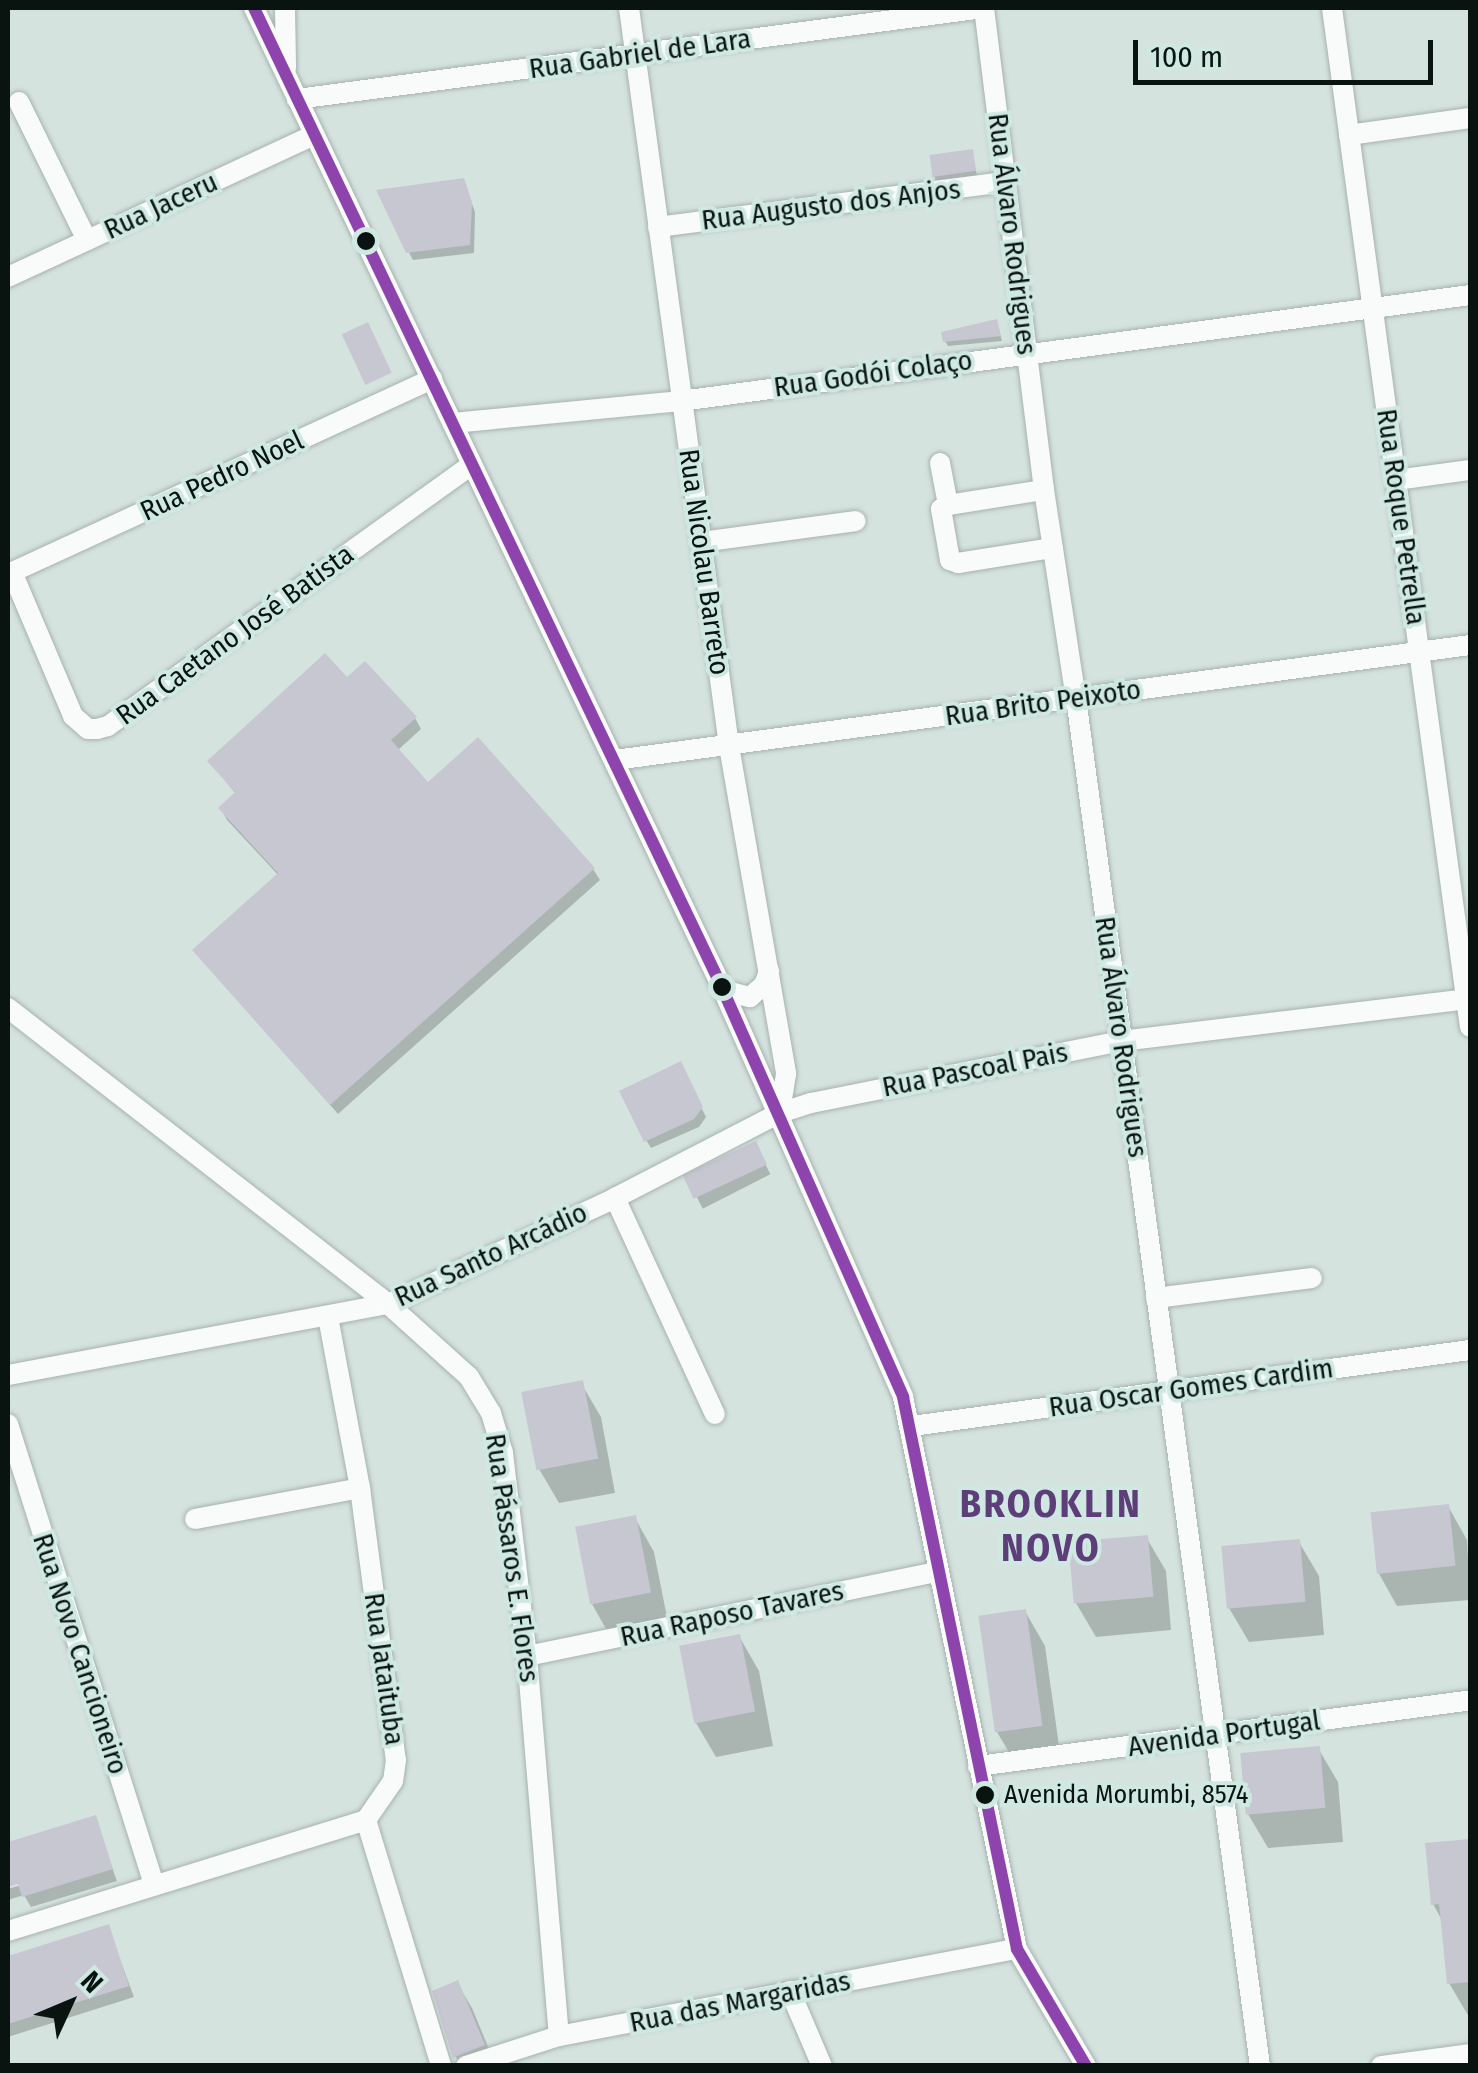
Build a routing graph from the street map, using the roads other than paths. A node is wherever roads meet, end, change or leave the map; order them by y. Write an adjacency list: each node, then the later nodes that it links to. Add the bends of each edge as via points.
1 (254, 8): 7 (street)
2 (284, 8): 7 (street)
3 (628, 8): 6 (street, Rua Nicolau Barreto)
4 (984, 8): 6 (street, Rua Gabriel de Lara); 13 (street, Rua Álvaro Rodrigues)
5 (1332, 8): 12 (street, Rua Roque Petrella)
6 (634, 55): 8 (street, Rua Gabriel de Lara); 14 (street, Rua Nicolau Barreto)
7 (286, 75): 8 (street)
8 (296, 99): 11 (street)
9 (20, 102): 15 (street)
10 (1470, 118): 12 (street)
11 (314, 135): 15 (street, Rua Jaceru); 20 (street)
12 (1349, 135): 18 (street, Rua Roque Petrella)
13 (1004, 182): 14 (street, Rua Augusto dos Anjos); 19 (street, Rua Álvaro Rodrigues)
14 (658, 227): 21 (street, Rua Nicolau Barreto)
15 (87, 240): 16 (street, Rua Jaceru)
16 (8, 277)
17 (1470, 294): 18 (street, Rua Godói Colaço)
18 (1373, 307): 19 (street, Rua Godói Colaço); 26 (street, Rua Roque Petrella)
19 (1027, 352): 21 (street, Rua Godói Colaço); 27 (street, Rua Álvaro Rodrigues)
20 (432, 379): 22 (street); 32 (street, Rua Pedro Noel)
21 (681, 401): 22 (street, Rua Godói Colaço); 30 (street, Rua Nicolau Barreto)
22 (452, 423): 23 (street)
23 (472, 464): 32 (street, Rua Caetano José Batista, via 97,729 73,716); 37 (street)
24 (940, 464): 28 (street)
25 (1470, 470): 26 (street)
26 (1396, 480): 34 (street, Rua Roque Petrella)
27 (1044, 490): 28 (street); 31 (street, Rua Álvaro Rodrigues)
28 (948, 505): 31 (street, via 941,509 953,562)
29 (856, 521): 30 (street)
30 (701, 542): 36 (street, Rua Nicolau Barreto)
31 (1053, 548): 35 (street, Rua Álvaro Rodrigues)
32 (10, 573)
33 (1470, 645): 34 (street, Rua Brito Peixoto)
34 (1420, 652): 35 (street, Rua Brito Peixoto); 40 (street, Rua Roque Petrella)
35 (1076, 698): 36 (street, Rua Brito Peixoto); 43 (street, Rua Álvaro Rodrigues)
36 (729, 746): 37 (street, Rua Brito Peixoto); 38 (street, Rua Nicolau Barreto)
37 (615, 760): 39 (street)
38 (769, 968): 39 (street, via 764,985 750,997); 44 (street, Rua Nicolau Barreto, via 786,1074)
39 (723, 990): 44 (street)
40 (1469, 999): 42 (street, Rua Roque Petrella); 43 (street, Rua Pascoal Pais)
41 (8, 1008): 48 (street, Rua Pássaros E. Flores)
42 (1470, 1026)
43 (1121, 1041): 44 (street, Rua Pascoal Pais); 47 (street, Rua Álvaro Rodrigues)
44 (780, 1114): 45 (street, Rua Santo Arcádio); 55 (street)
45 (615, 1198): 48 (street, Rua Santo Arcádio); 53 (street)
46 (1312, 1278): 47 (street)
47 (1156, 1298): 52 (street, Rua Álvaro Rodrigues)
48 (388, 1304): 49 (street, Rua Santo Arcádio); 59 (street, Rua Pássaros E. Flores, via 469,1377 491,1413 503,1454)
49 (328, 1317): 51 (street, Rua Santo Arcádio); 56 (street, Rua Jataituba)
50 (1470, 1350): 52 (street, Rua Oscar Gomes Cardim)
51 (8, 1375)
52 (1168, 1391): 55 (street, Rua Oscar Gomes Cardim); 61 (street, Rua Álvaro Rodrigues)
53 (715, 1414)
54 (8, 1424): 64 (street, Rua Novo Cancioneiro)
55 (912, 1426): 58 (street)
56 (360, 1488): 57 (street); 63 (street, Rua Jataituba, via 396,1760 392,1781)
57 (196, 1519)
58 (937, 1572): 59 (street, Rua Raposo Tavares); 62 (street)
59 (527, 1656): 68 (street, Rua Pássaros E. Flores)
60 (1470, 1700): 61 (street, Avenida Portugal)
61 (1215, 1736): 62 (street, Avenida Portugal); 77 (street, Rua Álvaro Rodrigues)
62 (978, 1766): 66 (street)
63 (366, 1820): 64 (street); 72 (street)
64 (154, 1884): 65 (street)
65 (8, 1932)
66 (1016, 1950): 67 (street, Rua das Margaridas); 76 (street)
67 (790, 1992): 68 (street, Rua das Margaridas); 75 (street)
68 (559, 2036): 69 (street, Rua das Margaridas)
69 (535, 2045): 73 (street, Rua das Margaridas); 74 (street)
70 (1470, 2054): 71 (street)
71 (1432, 2063): 78 (street)
72 (441, 2066)
73 (466, 2066)
74 (544, 2066)
75 (822, 2066)
76 (1086, 2066)
77 (1260, 2066)
78 (1382, 2066)

